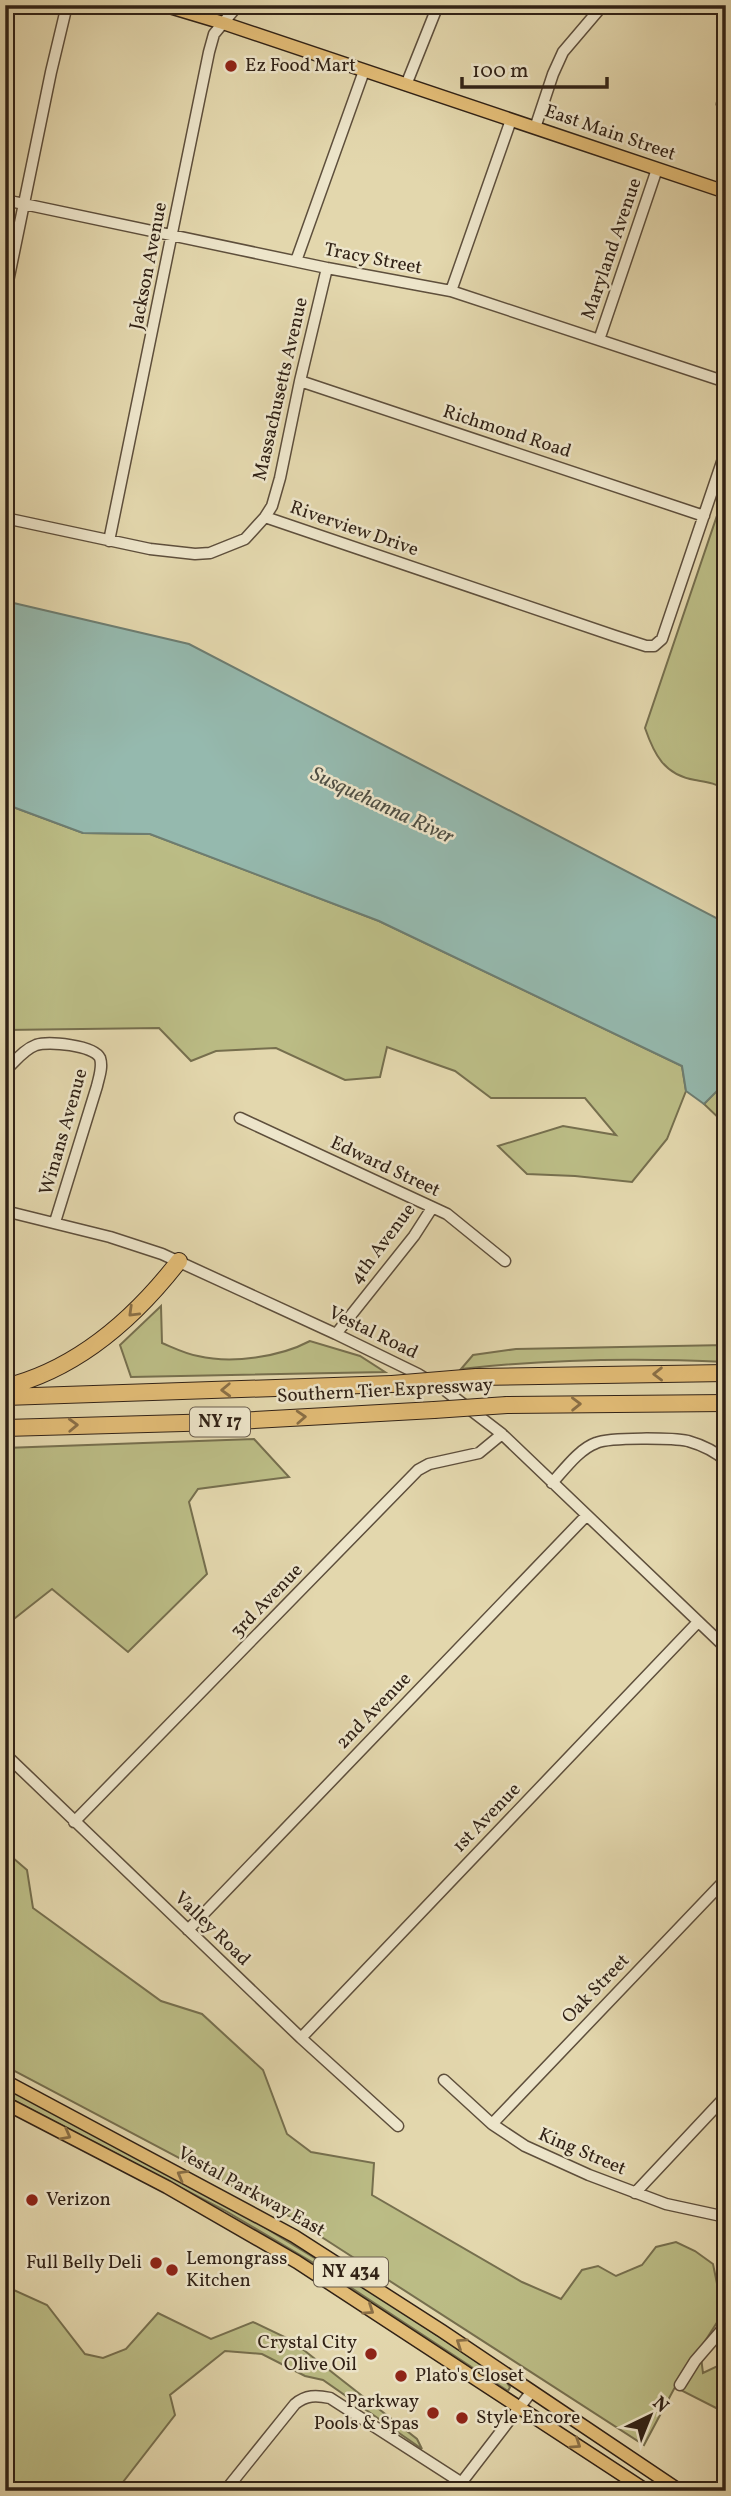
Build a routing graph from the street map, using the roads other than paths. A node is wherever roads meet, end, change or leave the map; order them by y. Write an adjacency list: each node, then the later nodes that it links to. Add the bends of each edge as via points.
1 (67, 5): 14 (street)
2 (163, 5): 6 (main road, East Main Street)
3 (238, 5): 6 (street, Jackson Avenue)
4 (438, 5): 8 (street)
5 (603, 5): 10 (street, via 564,52)
6 (223, 23): 7 (main road, East Main Street); 15 (street, Jackson Avenue, via 209,52)
7 (364, 71): 8 (main road, East Main Street); 16 (street)
8 (406, 85): 9 (main road, East Main Street)
9 (512, 120): 10 (main road, East Main Street); 18 (street)
10 (535, 128): 11 (main road, East Main Street)
11 (657, 169): 12 (main road, East Main Street); 20 (street, Maryland Avenue)
12 (726, 192)
13 (5, 200): 14 (street, Tracy Street)
14 (25, 204): 15 (street, Tracy Street); 19 (street)
15 (173, 235): 16 (street, Tracy Street); 27 (street, Jackson Avenue)
16 (296, 261): 17 (street, Tracy Street)
17 (327, 268): 18 (street, Tracy Street); 21 (street, Massachusetts Avenue)
18 (451, 291): 20 (street, Tracy Street)
19 (5, 296)
20 (599, 340): 22 (street, Tracy Street)
21 (300, 381): 24 (street, Richmond Road); 25 (street, Massachusetts Avenue, via 280,478)
22 (726, 382)
23 (726, 450): 24 (street)
24 (704, 516): 25 (street, Riverview Drive, via 662,639 654,646)
25 (265, 517): 27 (street, Riverview Drive, via 245,539 210,553 150,550)
26 (5, 518): 27 (street, Riverview Drive)
27 (109, 541)
28 (9, 1067): 32 (street, Winans Avenue, via 35,1046 75,1046 100,1057 97,1086)
29 (240, 1118): 30 (street, Edward Street)
30 (432, 1208): 34 (street, Edward Street, via 461,1224); 35 (street, 4th Avenue)
31 (5, 1211): 32 (street, Vestal Road)
32 (55, 1222): 33 (street, Vestal Road)
33 (178, 1261): 35 (street, Vestal Road); 37 (highway, one-way to 37, via 134,1312 90,1350 48,1373)
34 (505, 1261)
35 (336, 1334): 41 (street, Vestal Road, via 437,1385)
36 (726, 1373): 38 (highway, Southern Tier Expressway / NY 17, one-way to 38, bridge, via 476,1377)
37 (5, 1387)
38 (5, 1397)
39 (726, 1403): 40 (highway, Southern Tier Expressway / NY 17, one-way to 39, bridge, via 219,1422 507,1405)
40 (5, 1428)
41 (502, 1434): 43 (street, Vestal Road); 48 (street, 3rd Avenue, via 479,1453 418,1470)
42 (726, 1461): 43 (street, via 709,1448 686,1441 609,1440 584,1450)
43 (552, 1483): 44 (street, Vestal Road)
44 (586, 1516): 45 (street, Vestal Road); 50 (street, 2nd Avenue)
45 (698, 1622): 46 (street, Vestal Road); 51 (street, 1st Avenue)
46 (726, 1648)
47 (5, 1754): 48 (street, Valley Road)
48 (74, 1822): 50 (street, Valley Road)
49 (726, 1879): 56 (street, Oak Street)
50 (188, 1930): 51 (street, Valley Road)
51 (301, 2038): 57 (street, Valley Road)
52 (444, 2080): 56 (street, King Street)
53 (5, 2081): 62 (main road, Vestal Parkway East / NY 434, one-way to 53, via 294,2236)
54 (726, 2096): 58 (street)
55 (5, 2103): 63 (main road, Vestal Parkway East / NY 434, one-way to 63, via 167,2187 297,2262)
56 (492, 2124): 58 (street, King Street, via 524,2146)
57 (398, 2126)
58 (635, 2193): 59 (street, King Street)
59 (726, 2217)
60 (726, 2325): 61 (street)
61 (680, 2385)
62 (532, 2391): 63 (street); 67 (main road, Vestal Parkway East / NY 434)
63 (519, 2407): 64 (street); 66 (main road, Vestal Parkway East / NY 434, one-way to 66)
64 (458, 2487): 65 (street, via 330,2398 319,2395 303,2397 295,2404)
65 (225, 2491)
66 (647, 2491)
67 (680, 2491)

